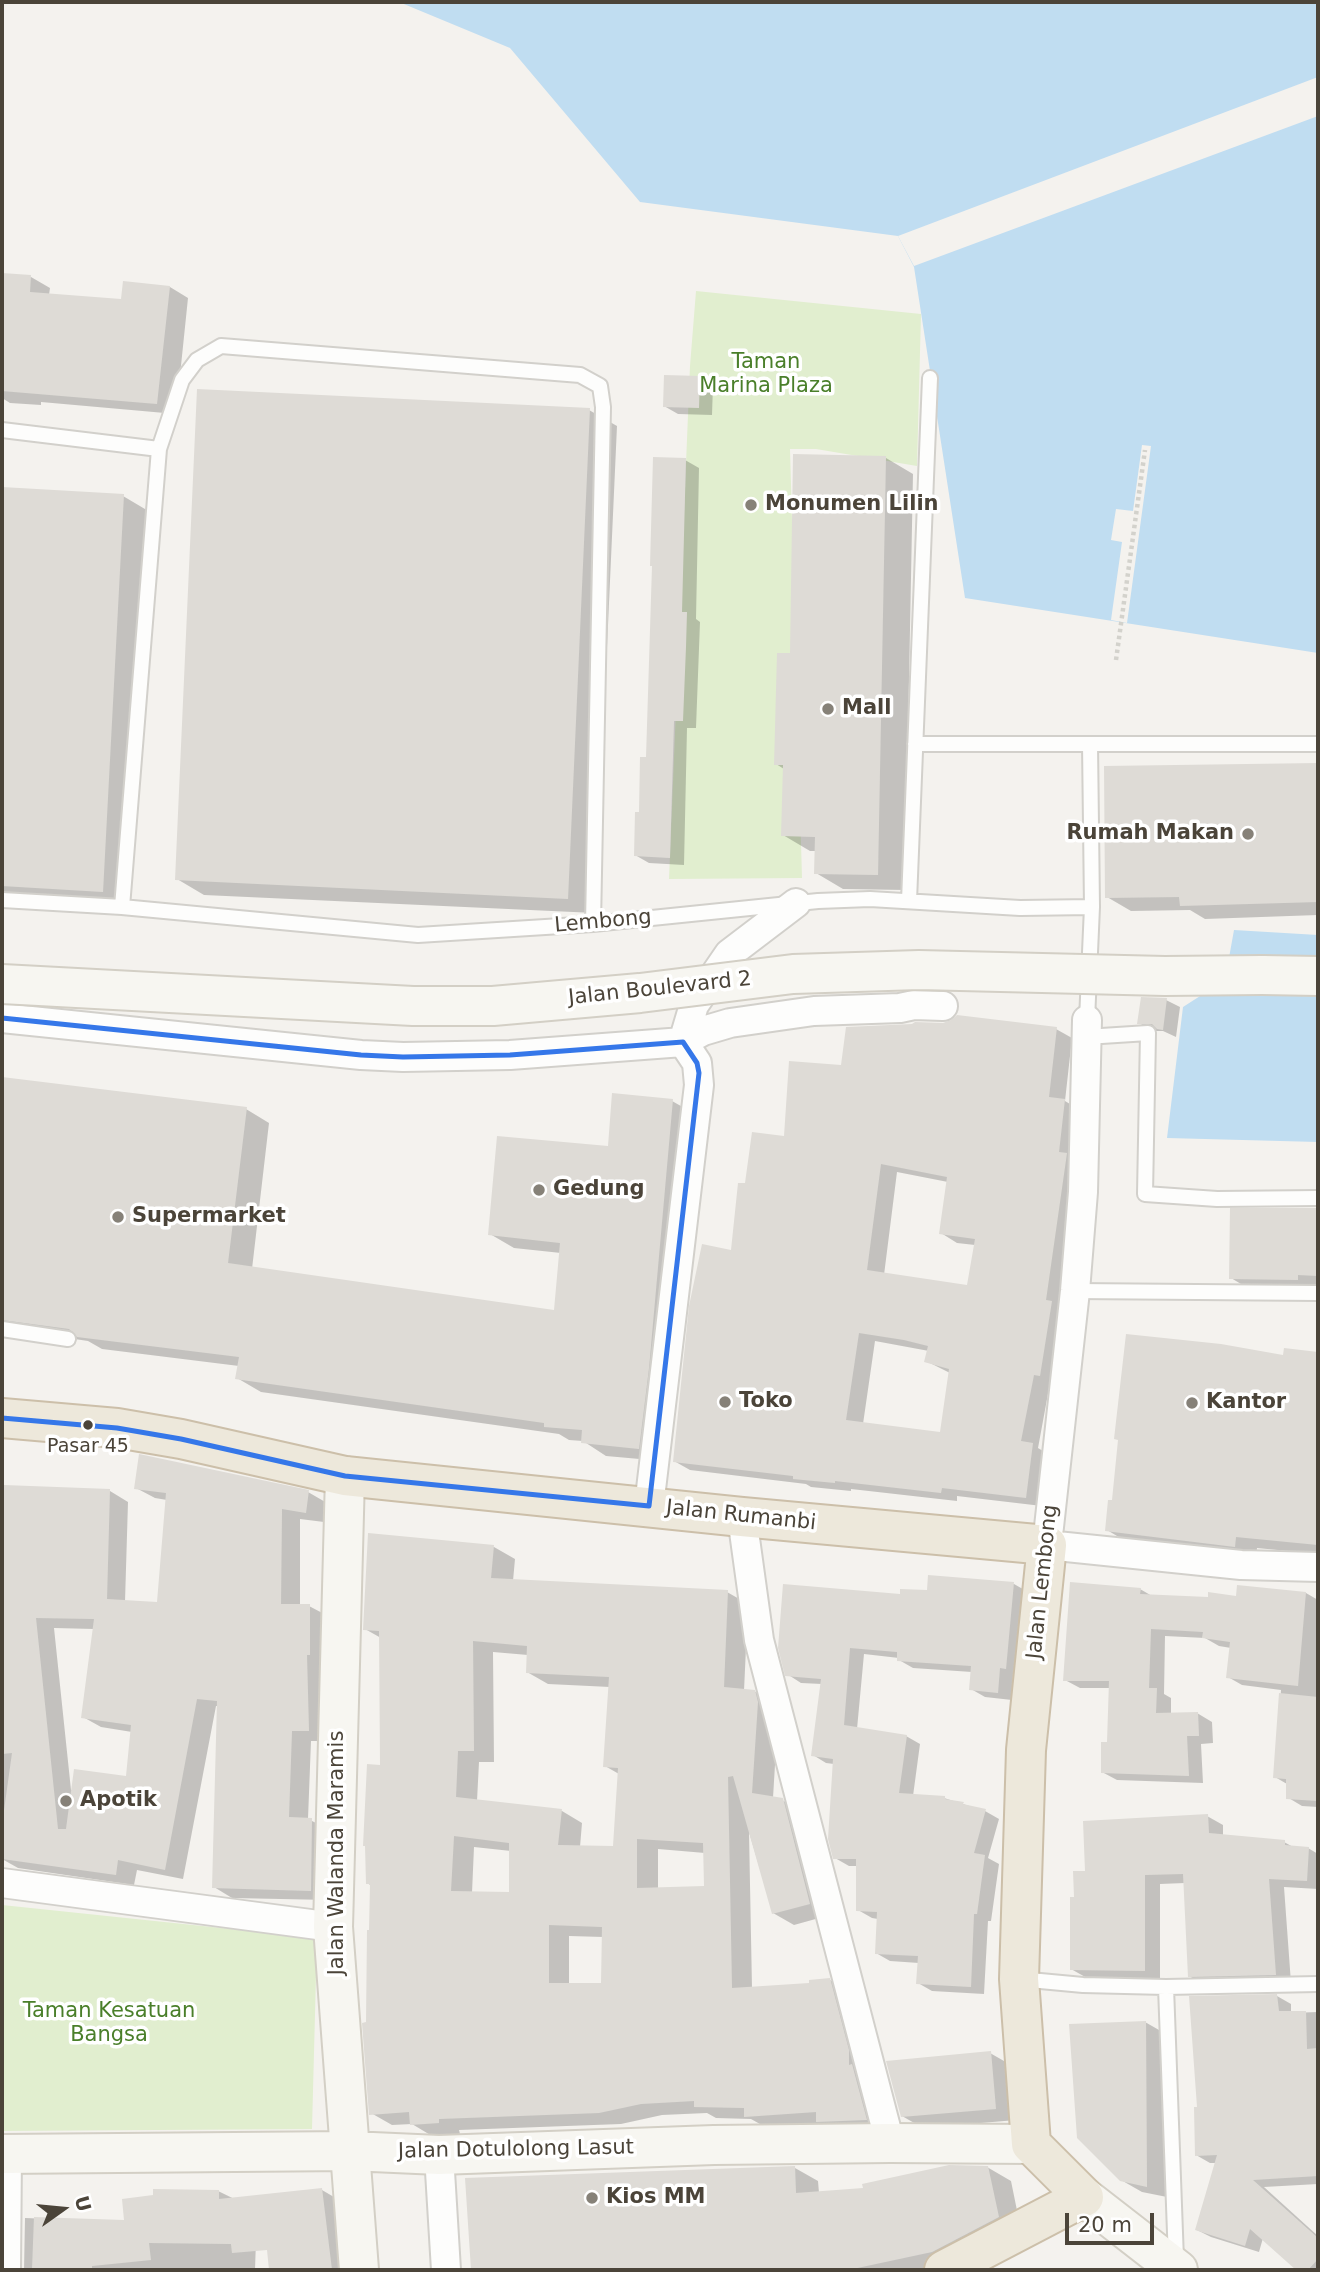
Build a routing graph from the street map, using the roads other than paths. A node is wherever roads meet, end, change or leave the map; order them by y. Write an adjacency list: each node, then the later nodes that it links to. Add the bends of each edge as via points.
1 (930, 378): 4 (lane)
2 (2, 430): 3 (lane)
3 (159, 449): 10 (lane); 12 (lane, via 182,380 197,360 220,346 580,376 600,386)
4 (915, 744): 5 (lane); 8 (lane)
5 (1090, 744): 6 (lane); 11 (lane)
6 (1318, 744)
7 (2, 900): 10 (lane, Lembong)
8 (909, 901): 9 (lane, Lembong); 11 (lane, Lembong)
9 (796, 903): 12 (lane, Lembong); 18 (street, via 729,954 694,1005)
10 (122, 907): 12 (lane, Lembong, via 418,935)
11 (1092, 907): 17 (lane)
12 (593, 924)
13 (1318, 976): 14 (street, Jalan Boulevard 2, bridge, via 919,970 793,974 493,1006 413,1006)
14 (2, 984)
15 (943, 1006): 18 (street, via 814,1011 730,1023)
16 (2, 1018): 18 (street, via 403,1057 510,1055)
17 (1086, 1029): 19 (lane, via 1147,1033 1145,1194); 20 (street, Jalan Lembong, via 1083,1192)
18 (683, 1042): 26 (street, via 697,1063 699,1085)
19 (1318, 1198)
20 (1075, 1291): 21 (lane); 28 (street, Jalan Lembong)
21 (1318, 1293)
22 (2, 1329): 23 (lane)
23 (68, 1339)
24 (2, 1418): 25 (highway, Jalan Rumanbi, via 117,1428)
25 (345, 1476): 26 (highway, Jalan Rumanbi); 31 (street, Jalan Walanda Maramis)
26 (649, 1506): 27 (highway, Jalan Rumanbi)
27 (742, 1517): 28 (highway, Jalan Rumanbi); 35 (street, via 759,1640)
28 (1047, 1545): 29 (street, Jalan Rumanbi, via 1241,1565); 32 (highway, Jalan Lembong, via 1027,1750)
29 (1318, 1567)
30 (2, 1883): 31 (street)
31 (333, 1927): 37 (street, Jalan Walanda Maramis)
32 (1019, 1979): 34 (lane); 36 (highway, Jalan Lembong)
33 (1318, 1984): 34 (lane)
34 (1166, 1987): 41 (lane)
35 (890, 2143): 36 (street, Jalan Dotulolong Lasut); 39 (street, Jalan Dotulolong Lasut)
36 (1031, 2144): 40 (highway)
37 (350, 2151): 38 (street, Jalan Dotulolong Lasut); 39 (street, Jalan Dotulolong Lasut); 43 (street, Jalan Walanda Maramis)
38 (4, 2154): 42 (street)
39 (439, 2155): 44 (street)
40 (1084, 2197): 41 (street); 45 (highway)
41 (1177, 2269)
42 (6, 2270)
43 (359, 2270)
44 (446, 2270)
45 (944, 2270)

